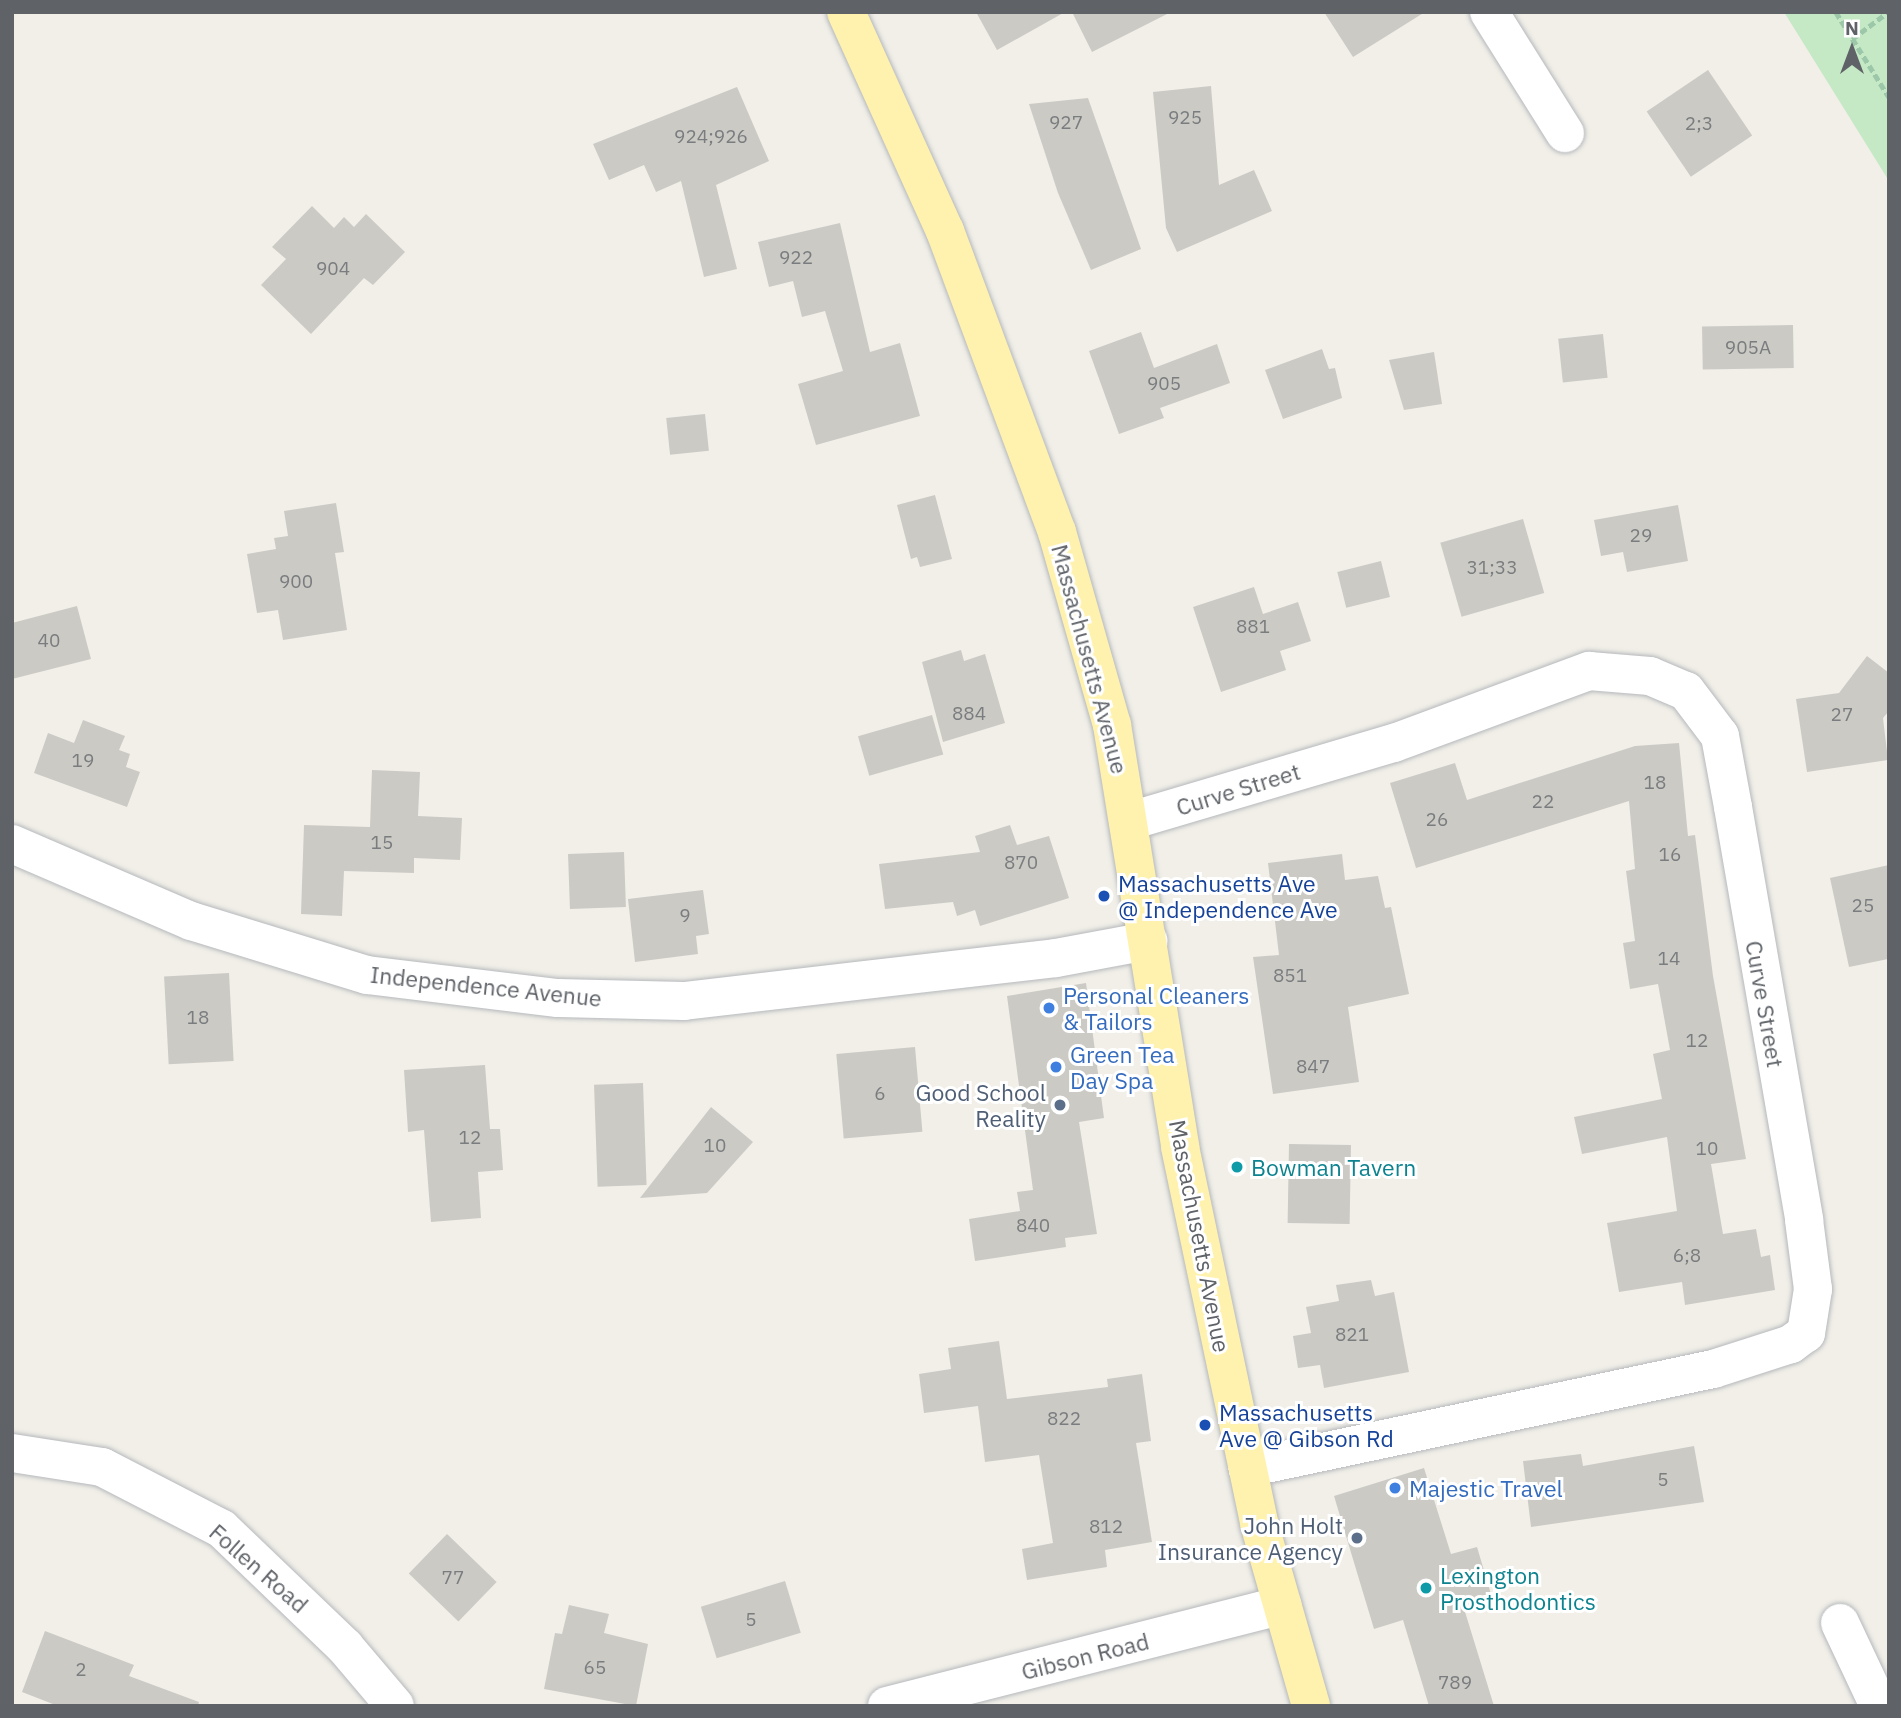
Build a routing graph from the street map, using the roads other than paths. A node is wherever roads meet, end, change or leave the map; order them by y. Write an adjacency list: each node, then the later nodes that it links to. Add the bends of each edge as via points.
1 (846, 12): 4 (main road, Massachusetts Avenue, via 945,231 1056,532 1112,725)
2 (1489, 12): 3 (street)
3 (1565, 133)
4 (1130, 821): 6 (main road, Massachusetts Avenue); 8 (street, Curve Street, via 1394,743 1589,671 1650,676 1686,691 1720,736 1733,807 1804,1220 1813,1289 1806,1333 1791,1344 1713,1369)
5 (12, 845): 6 (street, Independence Avenue, via 191,921 368,975 558,998 684,1000 1056,958)
6 (1148, 940): 8 (main road, Massachusetts Avenue, via 1180,1147)
7 (12, 1453): 11 (street, Follen Road, via 102,1467 222,1529 345,1647)
8 (1247, 1468): 9 (main road, Massachusetts Avenue)
9 (1282, 1605): 12 (street, Gibson Road); 13 (main road, Massachusetts Avenue)
10 (1840, 1623): 14 (street)
11 (395, 1706)
12 (887, 1706)
13 (1311, 1706)
14 (1879, 1706)

